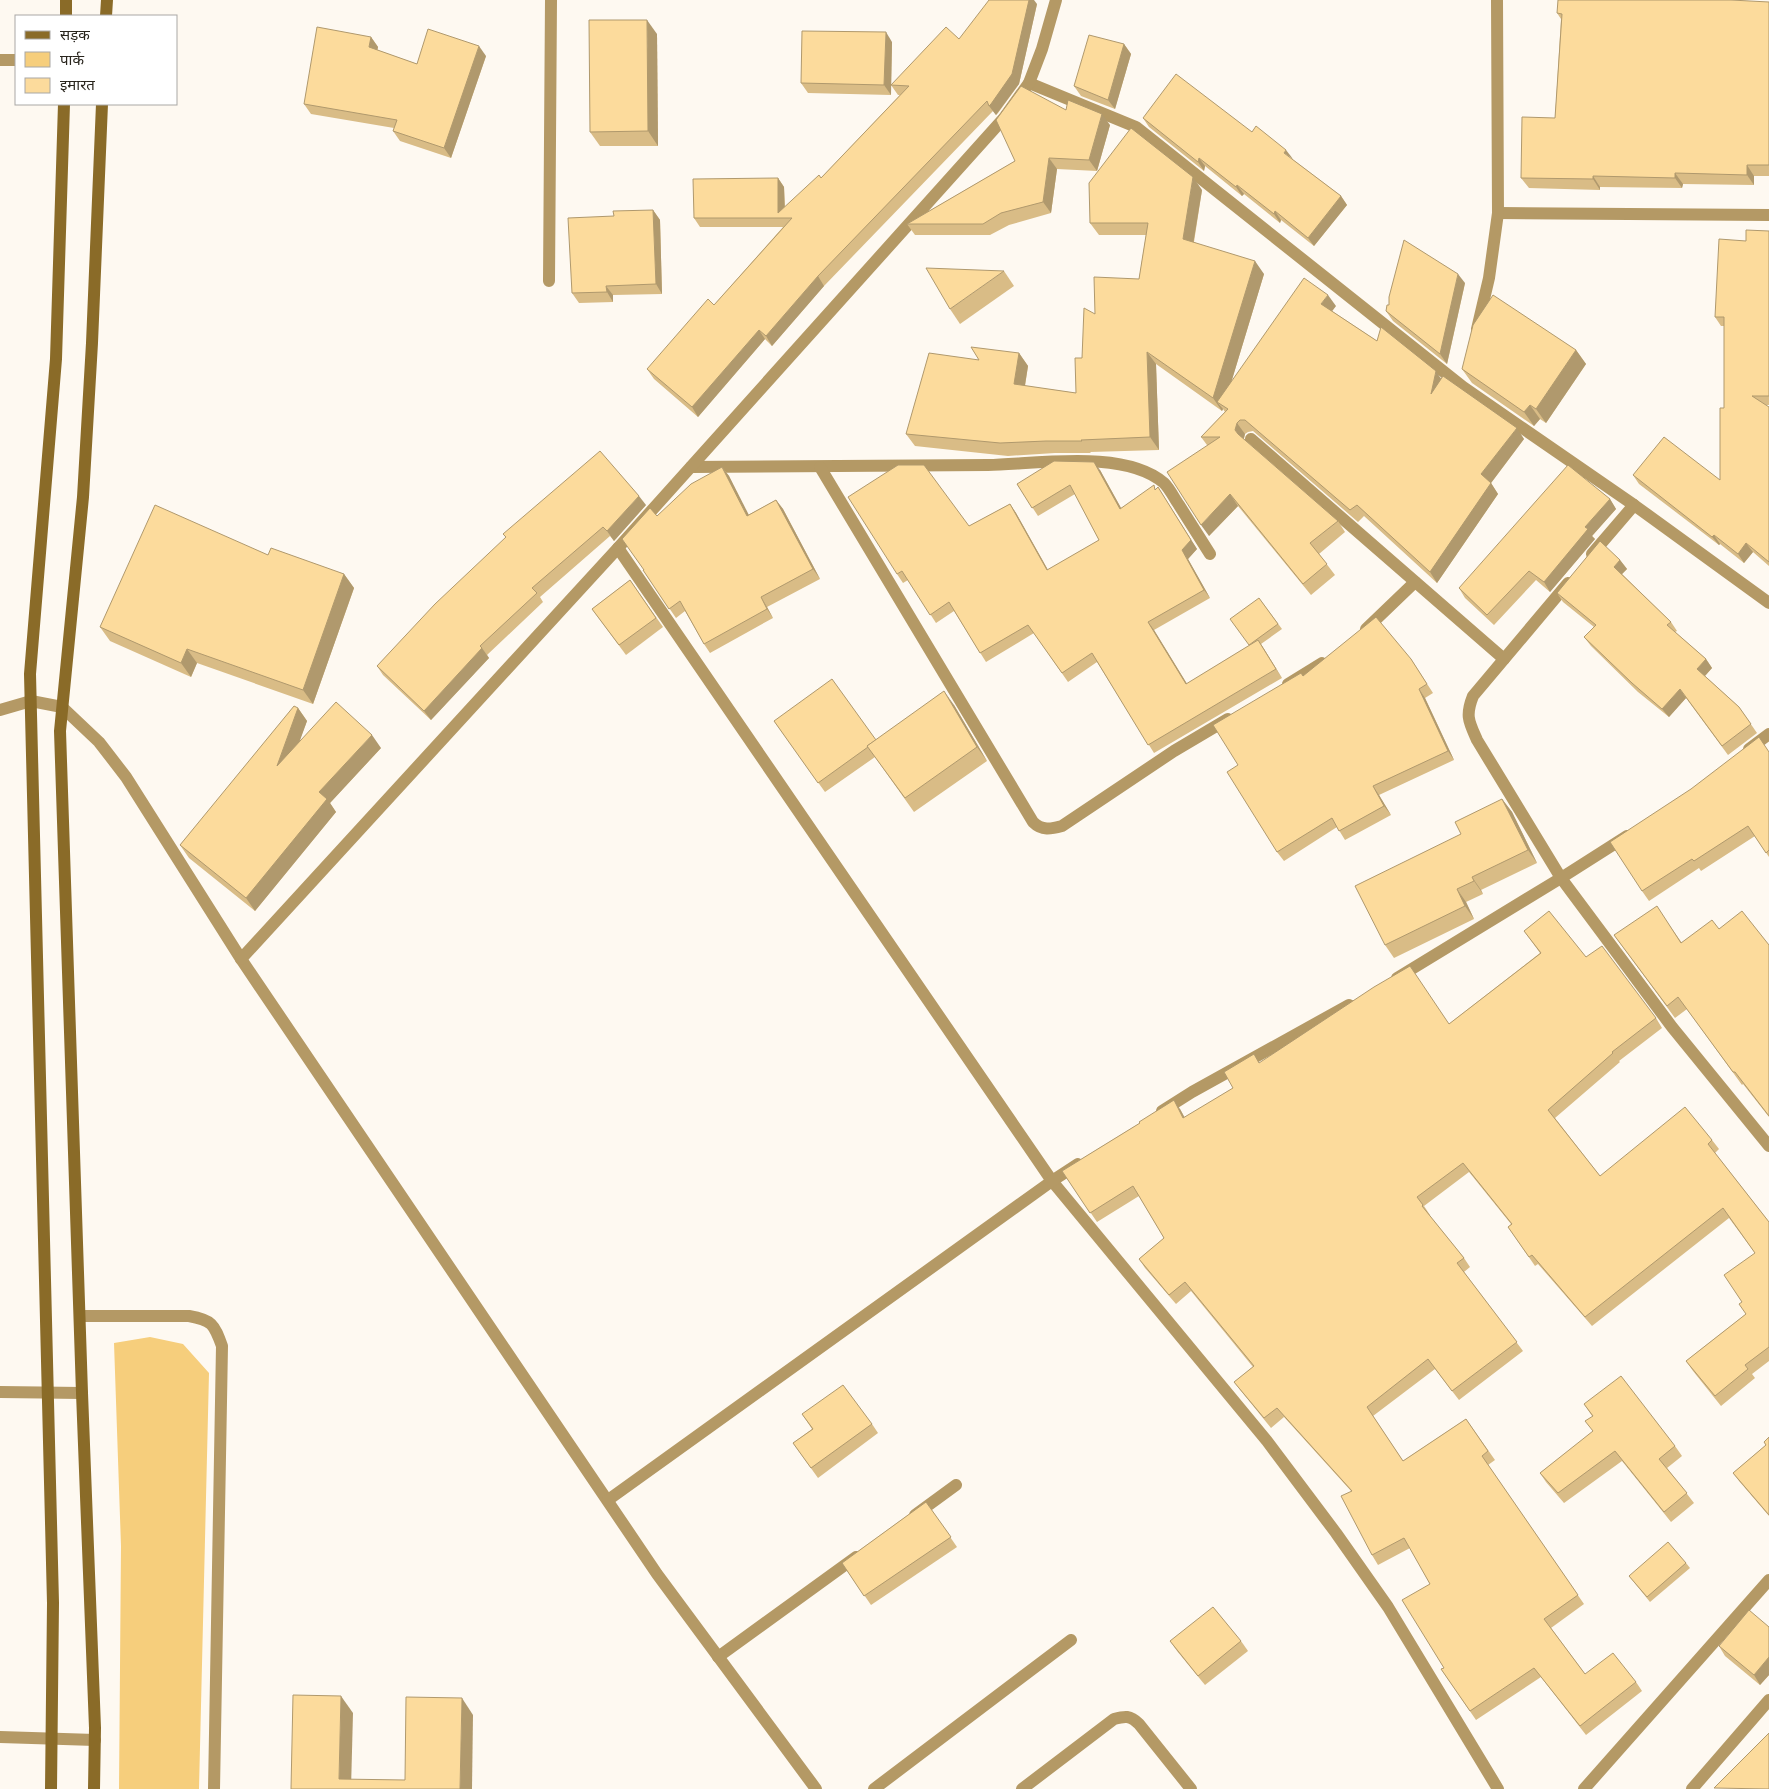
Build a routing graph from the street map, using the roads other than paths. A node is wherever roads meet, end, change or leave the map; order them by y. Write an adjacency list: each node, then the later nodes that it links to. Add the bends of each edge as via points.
1 (66, 0): 6 (main road)
2 (107, 0): 7 (main road)
3 (551, 0): 15 (street)
4 (1056, 0): 10 (street)
5 (1497, 0): 13 (street)
6 (66, 15)
7 (106, 15)
8 (0, 60): 9 (street)
9 (15, 60)
10 (1029, 83): 18 (street, via 1004,118); 20 (street, via 1136,127 1465,382)
11 (64, 105): 29 (main road, via 56,359 30,674)
12 (102, 105): 30 (main road, via 83,497)
13 (1498, 213): 14 (street); 16 (street, via 1489,278)
14 (1769, 215)
15 (549, 281)
16 (1474, 342)
17 (1251, 439): 23 (street)
18 (691, 467): 19 (street); 21 (street)
19 (820, 467): 22 (street, via 1022,465 1066,461 1130,467 1150,473 1166,484); 32 (street, via 1038,827 1062,826 1174,751)
20 (1634, 505): 24 (street); 27 (street)
21 (618, 548): 37 (street); 43 (street)
22 (1210, 554)
23 (1415, 582): 25 (street); 27 (street)
24 (1769, 603)
25 (1358, 636)
26 (1331, 658): 28 (street)
27 (1504, 659): 36 (street, via 1473,696 1468,708 1469,722)
28 (1277, 690)
29 (31, 701): 30 (street); 31 (street); 46 (main road)
30 (62, 707): 37 (street, via 99,742 126,777); 44 (main road, via 60,741)
31 (0, 710)
32 (1238, 714)
33 (1769, 734): 34 (street)
34 (1739, 757)
35 (1636, 830): 36 (street)
36 (1561, 878): 38 (street); 41 (street, via 1672,1026)
37 (241, 959): 49 (street)
38 (1386, 985)
39 (1360, 999): 40 (street)
40 (1151, 1118)
41 (1769, 1146)
42 (1085, 1160): 43 (street)
43 (1052, 1181): 49 (street); 66 (street, via 1267,1440 1336,1533 1388,1607)
44 (80, 1316): 47 (main road); 61 (street, via 189,1316 205,1319 216,1330 222,1346)
45 (0, 1392): 46 (street)
46 (47, 1392): 47 (street); 57 (main road, via 53,1603)
47 (82, 1393): 58 (main road)
48 (956, 1485): 50 (street)
49 (608, 1500): 54 (street)
50 (908, 1520)
51 (869, 1548): 54 (street)
52 (1769, 1580): 67 (street)
53 (1071, 1640): 63 (street)
54 (718, 1657): 62 (street)
55 (1769, 1700): 68 (street)
56 (0, 1737): 57 (street)
57 (52, 1738): 58 (street); 59 (main road)
58 (95, 1740): 60 (main road)
59 (51, 1789)
60 (94, 1789)
61 (214, 1789)
62 (816, 1789)
63 (874, 1789)
64 (1022, 1789): 65 (street, via 1114,1719 1124,1716 1139,1724)
65 (1191, 1789)
66 (1498, 1789)
67 (1584, 1789)
68 (1692, 1789)

